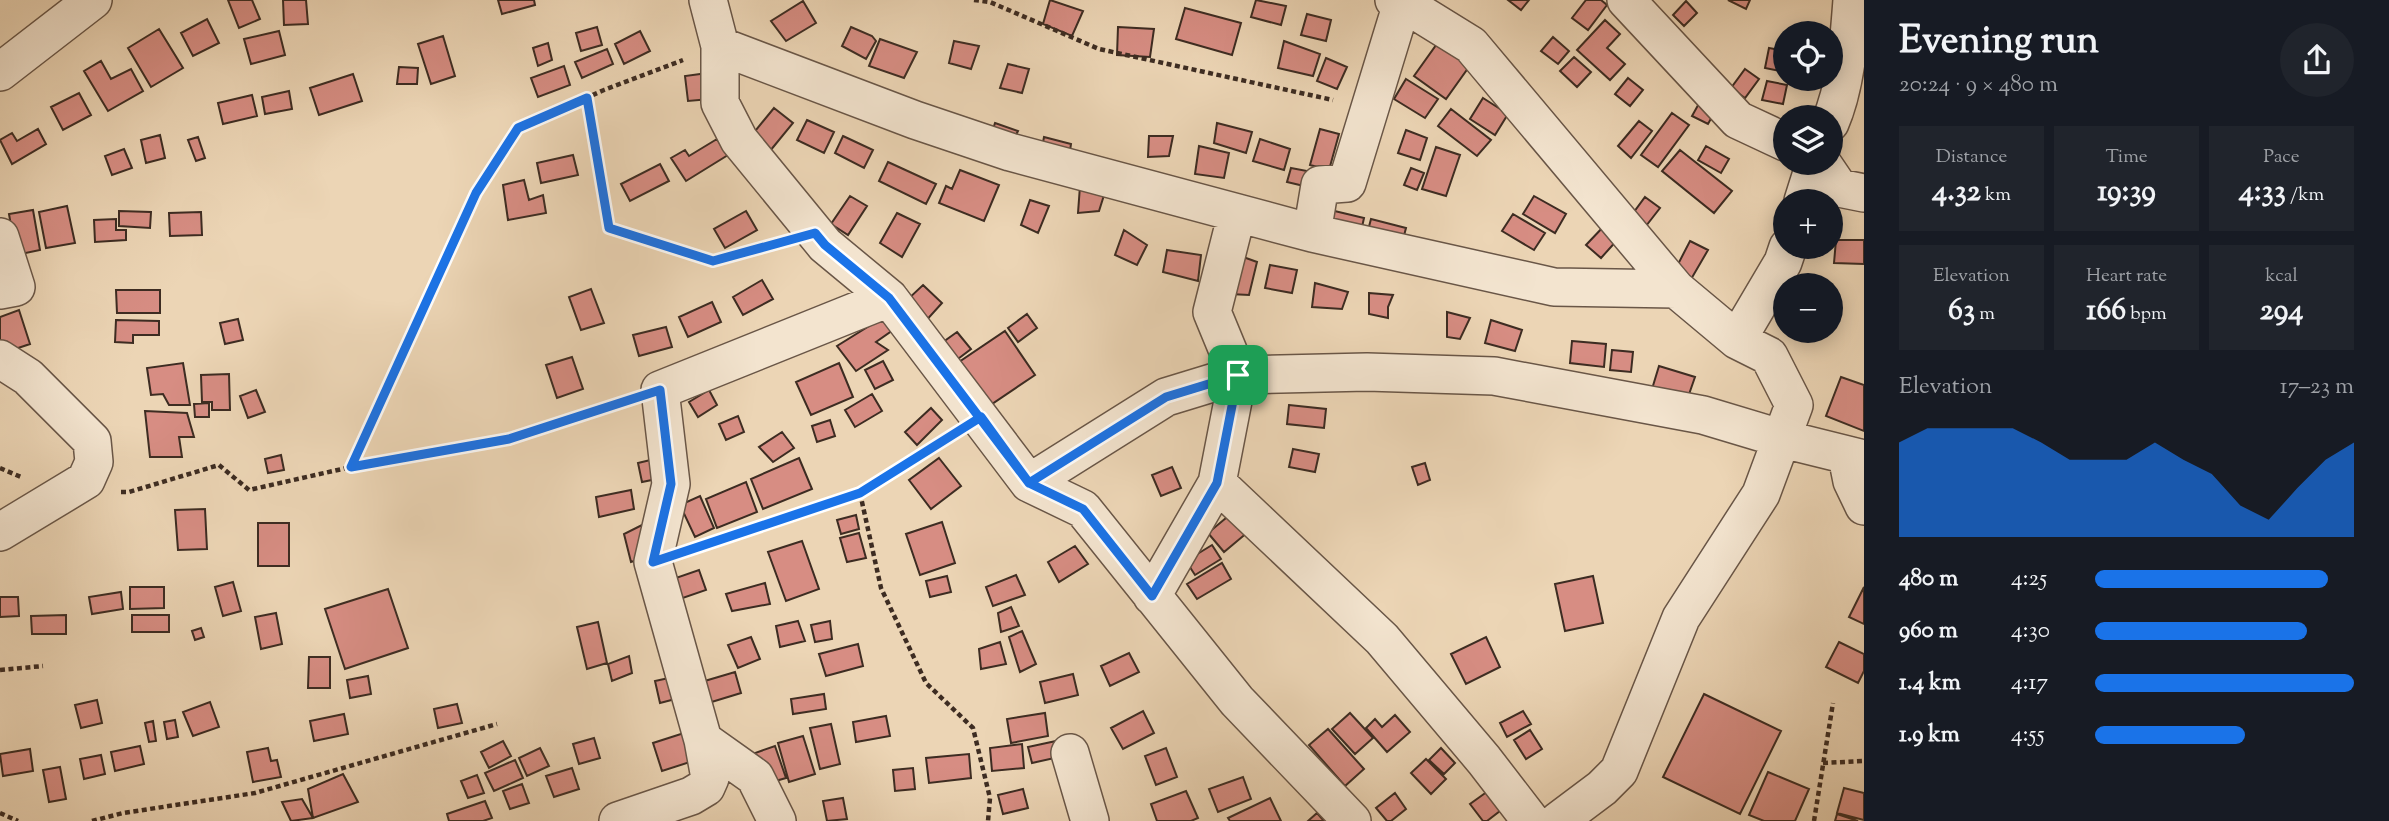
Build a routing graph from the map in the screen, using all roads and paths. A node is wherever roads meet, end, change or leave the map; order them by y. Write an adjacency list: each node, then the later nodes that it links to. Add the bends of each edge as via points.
1 (93, 0): 8 (street)
2 (708, 0): 7 (street)
3 (974, 0): 11 (path, via 990,2 1099,50)
4 (1626, 0): 12 (street, via 1738,120)
5 (1852, 0): 10 (street)
6 (1400, 1): 11 (street); 20 (street, via 1471,45)
7 (720, 46): 9 (path); 15 (street, via 1010,152); 16 (street, via 720,103 740,140)
8 (0, 72)
9 (587, 98): 16 (path, via 609,228 713,261); 30 (path, via 518,128 476,193)
10 (1837, 105)
11 (1368, 108): 17 (street, via 1347,183 1320,185)
12 (1773, 136)
13 (1830, 175): 14 (street, via 1839,188)
14 (1864, 192)
15 (1237, 213): 17 (street); 25 (street, via 1212,312)
16 (815, 233): 22 (street)
17 (1311, 233): 20 (street, via 1554,286)
18 (0, 237): 21 (street, via 16,286)
19 (1784, 259): 23 (street)
20 (1676, 289): 23 (street)
21 (0, 290)
22 (889, 298): 26 (street); 27 (street)
23 (1737, 340): 28 (street, via 1769,356 1794,405)
24 (0, 359): 35 (street, via 28,377 92,441 94,462 86,480)
25 (1238, 375): 28 (street, via 1367,372 1494,376 1703,415); 32 (street, via 1166,397); 33 (street)
26 (660, 390): 30 (path, via 509,439); 38 (street, via 671,484)
27 (981, 417): 32 (street); 34 (path)
28 (1783, 439): 29 (street); 57 (street, via 1761,494 1681,618 1619,771)
29 (1855, 457): 36 (street, via 1852,481)
30 (351, 467): 35 (path, via 249,491 219,466 129,492)
31 (0, 468): 35 (path)
32 (1029, 483): 39 (street, via 1083,509)
33 (1217, 483): 39 (street); 56 (street, via 1382,639)
34 (860, 493): 38 (path); 53 (path, via 881,588 926,683 973,727 990,798)
35 (62, 494): 37 (street)
36 (1864, 506)
37 (0, 532)
38 (653, 562): 44 (street)
39 (1152, 596): 55 (street, via 1237,701)
40 (43, 666): 41 (path)
41 (0, 670)
42 (1833, 703): 47 (path)
43 (496, 724): 50 (path, via 255,793)
44 (703, 740): 51 (street, via 710,778 706,787); 52 (street, via 755,777)
45 (1070, 753): 54 (street)
46 (1864, 761): 47 (path)
47 (1823, 763): 58 (path)
48 (0, 813): 49 (path)
49 (18, 821)
50 (93, 821)
51 (618, 821)
52 (777, 821)
53 (988, 821)
54 (1090, 821)
55 (1352, 821)
56 (1531, 821)
57 (1558, 821)
58 (1814, 821)

